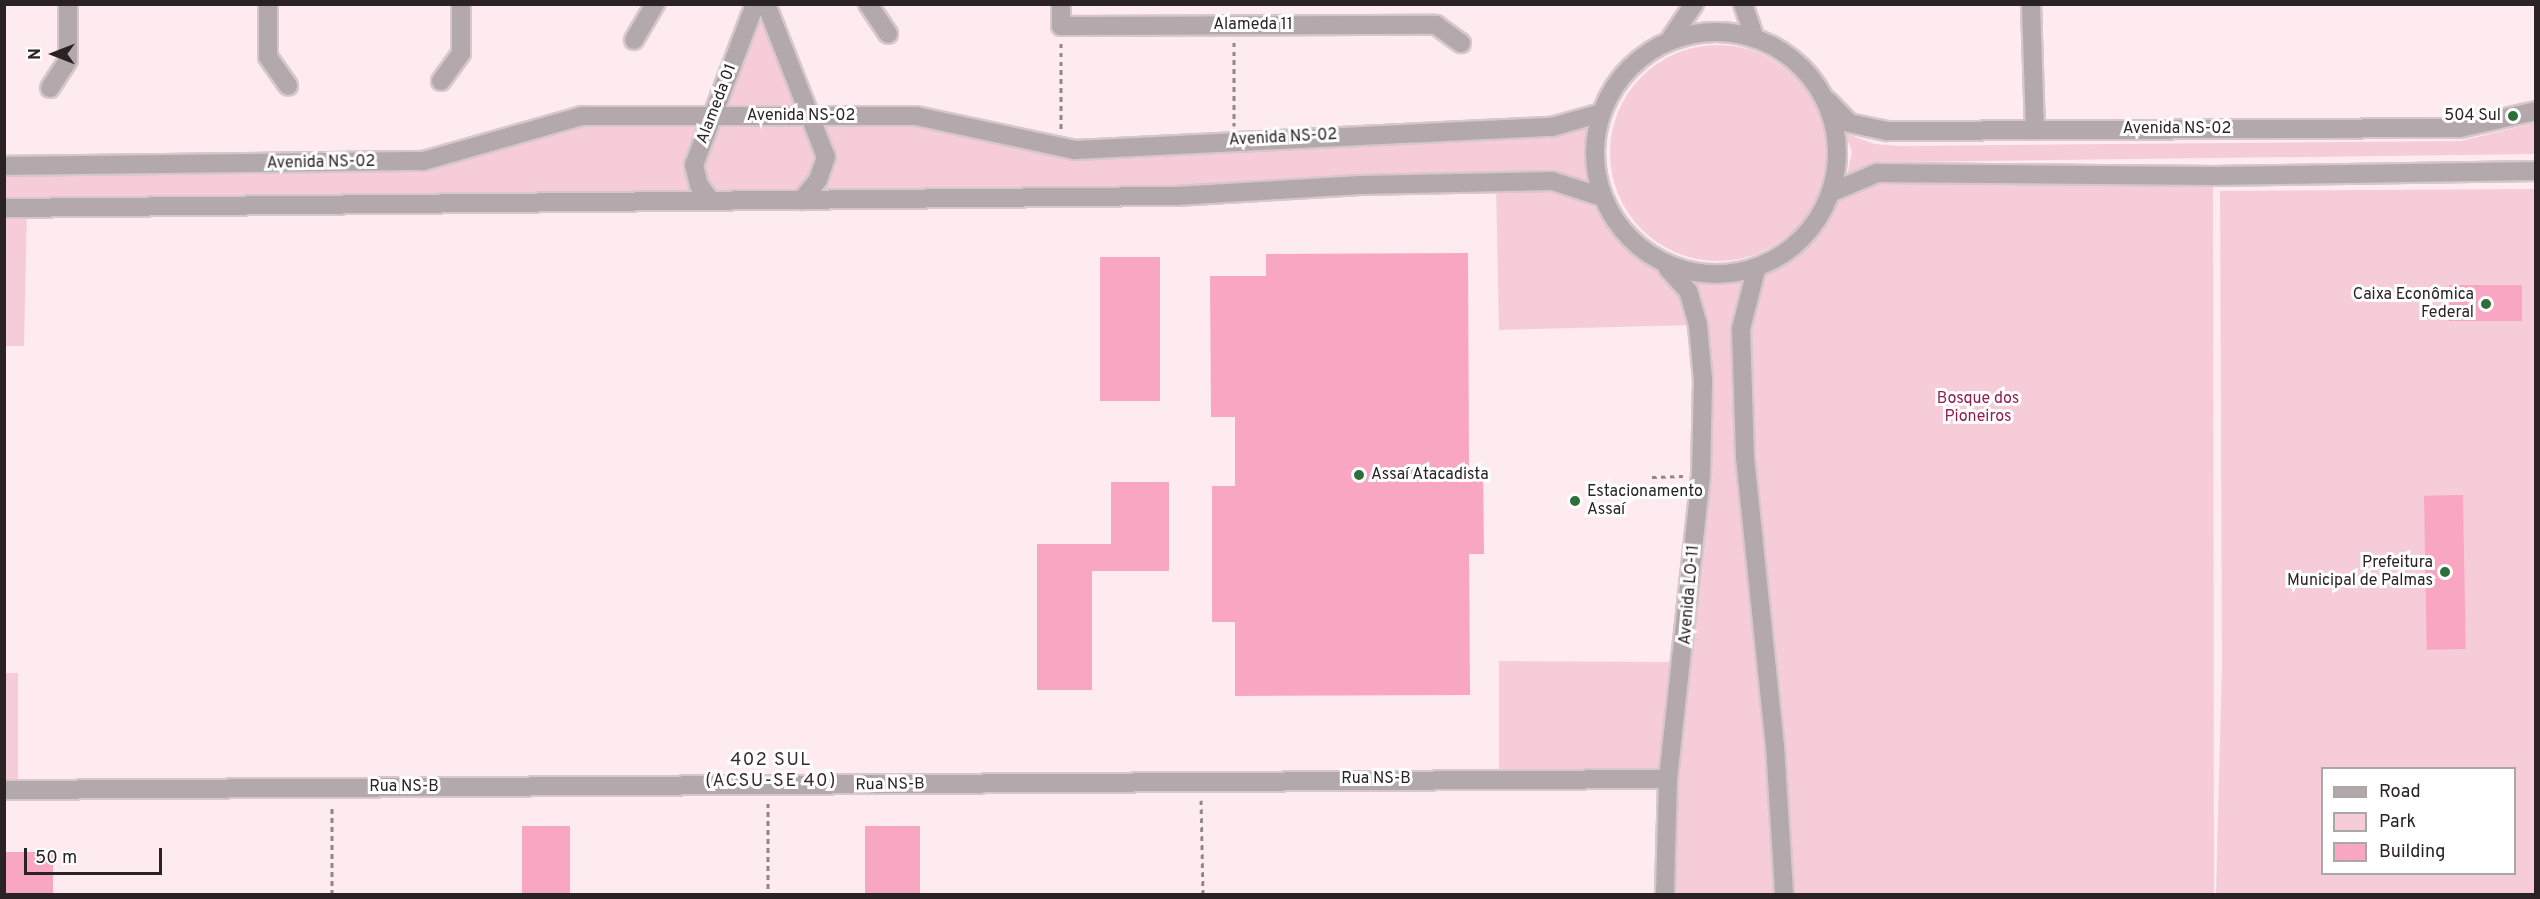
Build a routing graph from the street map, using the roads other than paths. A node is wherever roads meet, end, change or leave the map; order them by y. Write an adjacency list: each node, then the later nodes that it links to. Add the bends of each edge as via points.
1 (68, 4): 19 (street, via 68,60)
2 (268, 4): 18 (street, via 268,57)
3 (461, 4): 17 (street, via 461,53)
4 (655, 4): 14 (street)
5 (754, 4): 23 (street, Alameda 01)
6 (766, 4): 24 (street)
7 (868, 4): 13 (street)
8 (1060, 4): 16 (street, Alameda 11, via 1061,26 1437,25)
9 (1694, 4): 15 (street)
10 (1743, 4): 12 (street)
11 (2031, 4): 25 (street)
12 (1753, 33): 15 (street, via 1709,30); 20 (street, Avenida NS-02, via 1794,57)
13 (888, 34)
14 (634, 40)
15 (1670, 42): 22 (street, via 1641,59)
16 (1461, 43)
17 (441, 81)
18 (288, 86)
19 (50, 88)
20 (1828, 101): 25 (street, Avenida NS-02, via 1849,123 1887,131); 28 (street, via 1835,136)
21 (2535, 111): 25 (street, Avenida NS-02, via 2460,128)
22 (1598, 114): 24 (street, Avenida NS-02, via 1552,127 1061,147 916,116); 29 (street)
23 (712, 116): 24 (street, Avenida NS-02); 26 (street, Avenida NS-02, via 582,116 423,161); 31 (street, Alameda 01, via 694,165 699,186)
24 (812, 116): 30 (street, via 826,157 818,180)
25 (2035, 130)
26 (4, 166)
27 (2535, 171): 28 (street, via 2213,176 1877,173)
28 (1835, 191): 34 (street, via 1794,246)
29 (1599, 196): 30 (street, via 1552,181 1361,185 1176,196); 33 (street, Avenida LO-11, via 1631,240)
30 (801, 200): 31 (street)
31 (711, 201): 32 (street)
32 (4, 208)
33 (1668, 269): 34 (street, via 1718,274); 35 (street, Avenida LO-11, via 1688,291 1698,325 1703,380 1701,476 1684,663)
34 (1756, 270): 38 (street, via 1741,329 1745,457 1775,745)
35 (1668, 779): 36 (street, Rua NS-B); 37 (street, Avenida LO-11)
36 (4, 790)
37 (1665, 894)
38 (1784, 894)

